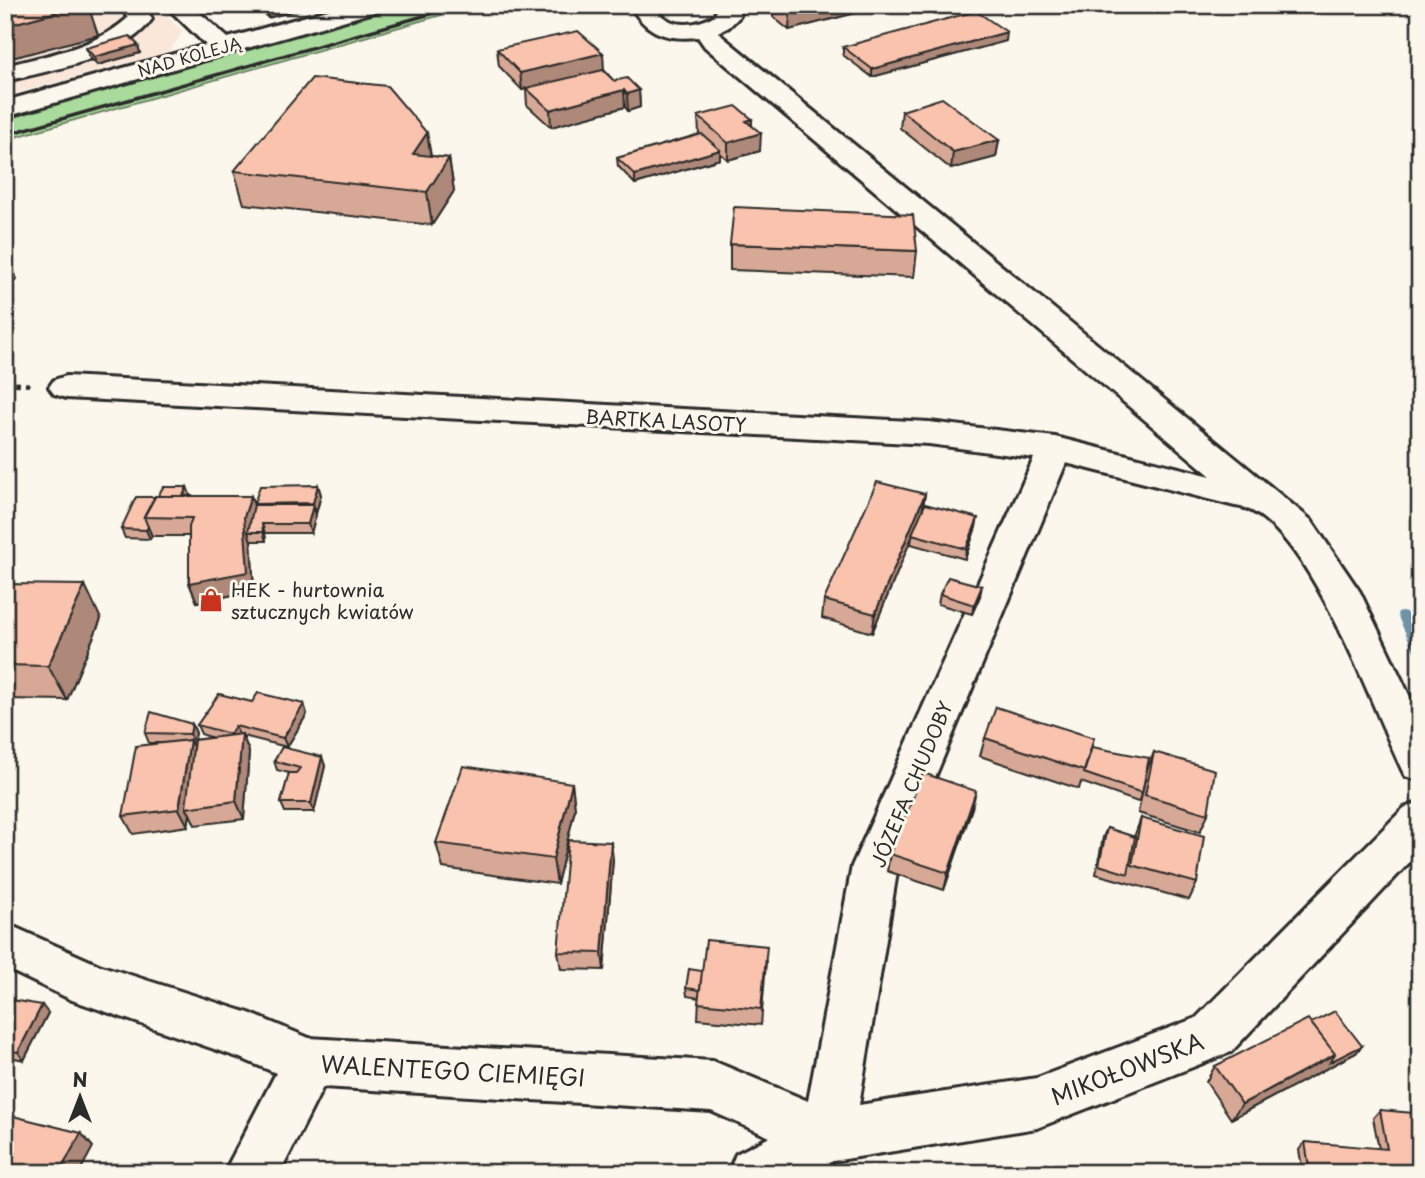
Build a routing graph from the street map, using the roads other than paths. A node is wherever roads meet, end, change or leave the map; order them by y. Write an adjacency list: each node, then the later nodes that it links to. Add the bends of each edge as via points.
1 (132, 5): 8 (street, via 140,19 112,42)
2 (177, 5): 7 (street)
3 (373, 5): 7 (street, NAD KOLEJĄ)
4 (650, 5): 6 (street, via 648,15 660,25)
5 (727, 5): 6 (street, via 726,18)
6 (703, 29): 12 (street)
7 (222, 46): 9 (street, NAD KOLEJĄ)
8 (5, 75)
9 (5, 109)
10 (66, 387): 11 (street, BARTKA LASOTY, via 929,433)
11 (1055, 449): 12 (street, BARTKA LASOTY); 17 (street, JÓZEFA CHUDOBY, via 875,866)
12 (1260, 496): 13 (street, via 1298,529 1341,592)
13 (1420, 764)
14 (1420, 821): 17 (street, MIKOŁOWSKA, via 1213,1035 1037,1103)
15 (5, 944): 16 (street, WALENTEGO CIEMIĘGI, via 89,984 249,1037)
16 (309, 1062): 17 (street, WALENTEGO CIEMIĘGI, via 713,1086); 18 (street)
17 (828, 1136): 19 (street, MIKOŁOWSKA)
18 (251, 1173)
19 (755, 1173)

